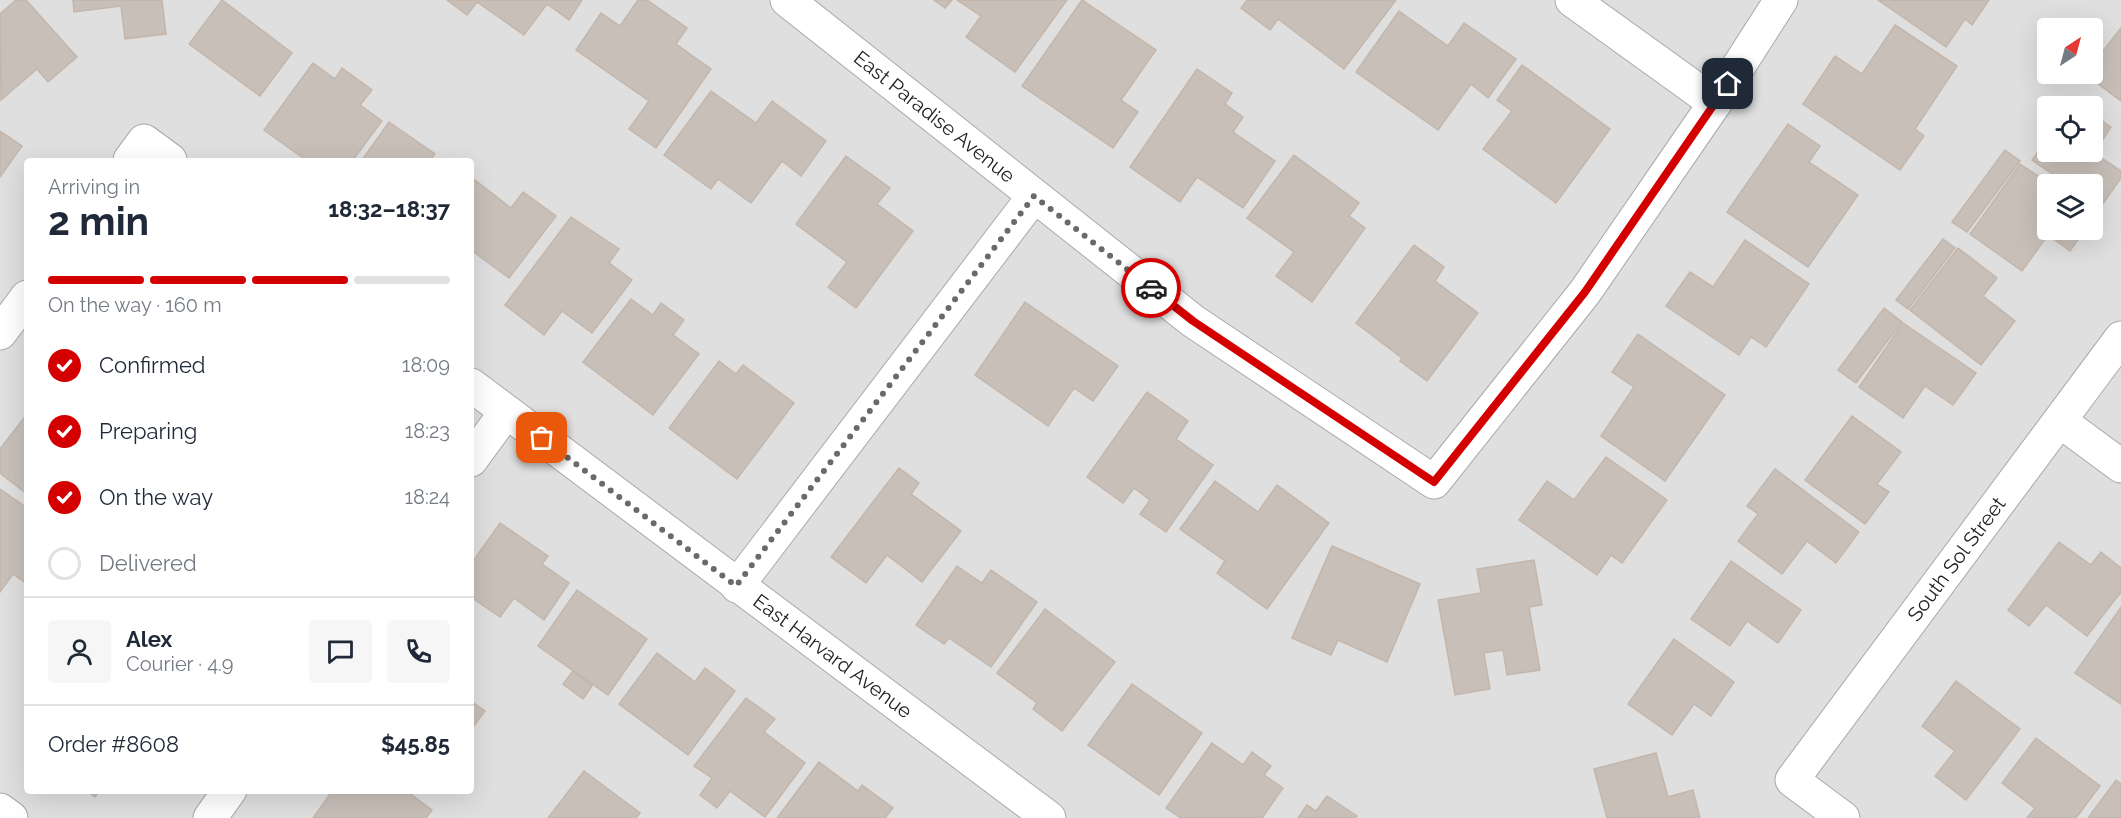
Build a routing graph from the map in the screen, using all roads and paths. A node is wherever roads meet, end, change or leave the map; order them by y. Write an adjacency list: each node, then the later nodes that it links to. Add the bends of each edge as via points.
1 (787, 0): 7 (street, East Paradise Avenue)
2 (1572, 0): 4 (street)
3 (1781, 0): 4 (street)
4 (1715, 103): 7 (street, East Paradise Avenue, via 1585,292 1434,482 1193,321)
5 (137, 151): 6 (street)
6 (163, 158)
7 (1034, 196): 16 (street)
8 (24, 301): 9 (street)
9 (0, 333)
10 (2121, 338): 13 (street, South Sol Street)
11 (474, 387): 12 (street, East Harvard Avenue)
12 (506, 412): 14 (street); 16 (street, East Harvard Avenue)
13 (2060, 421): 15 (street); 22 (street, South Sol Street, via 1792,780)
14 (474, 456)
15 (2121, 466)
16 (736, 586): 21 (street, East Harvard Avenue)
17 (227, 794): 20 (street)
18 (0, 810): 19 (street)
19 (11, 818)
20 (210, 818)
21 (1049, 818)
22 (1843, 818)

